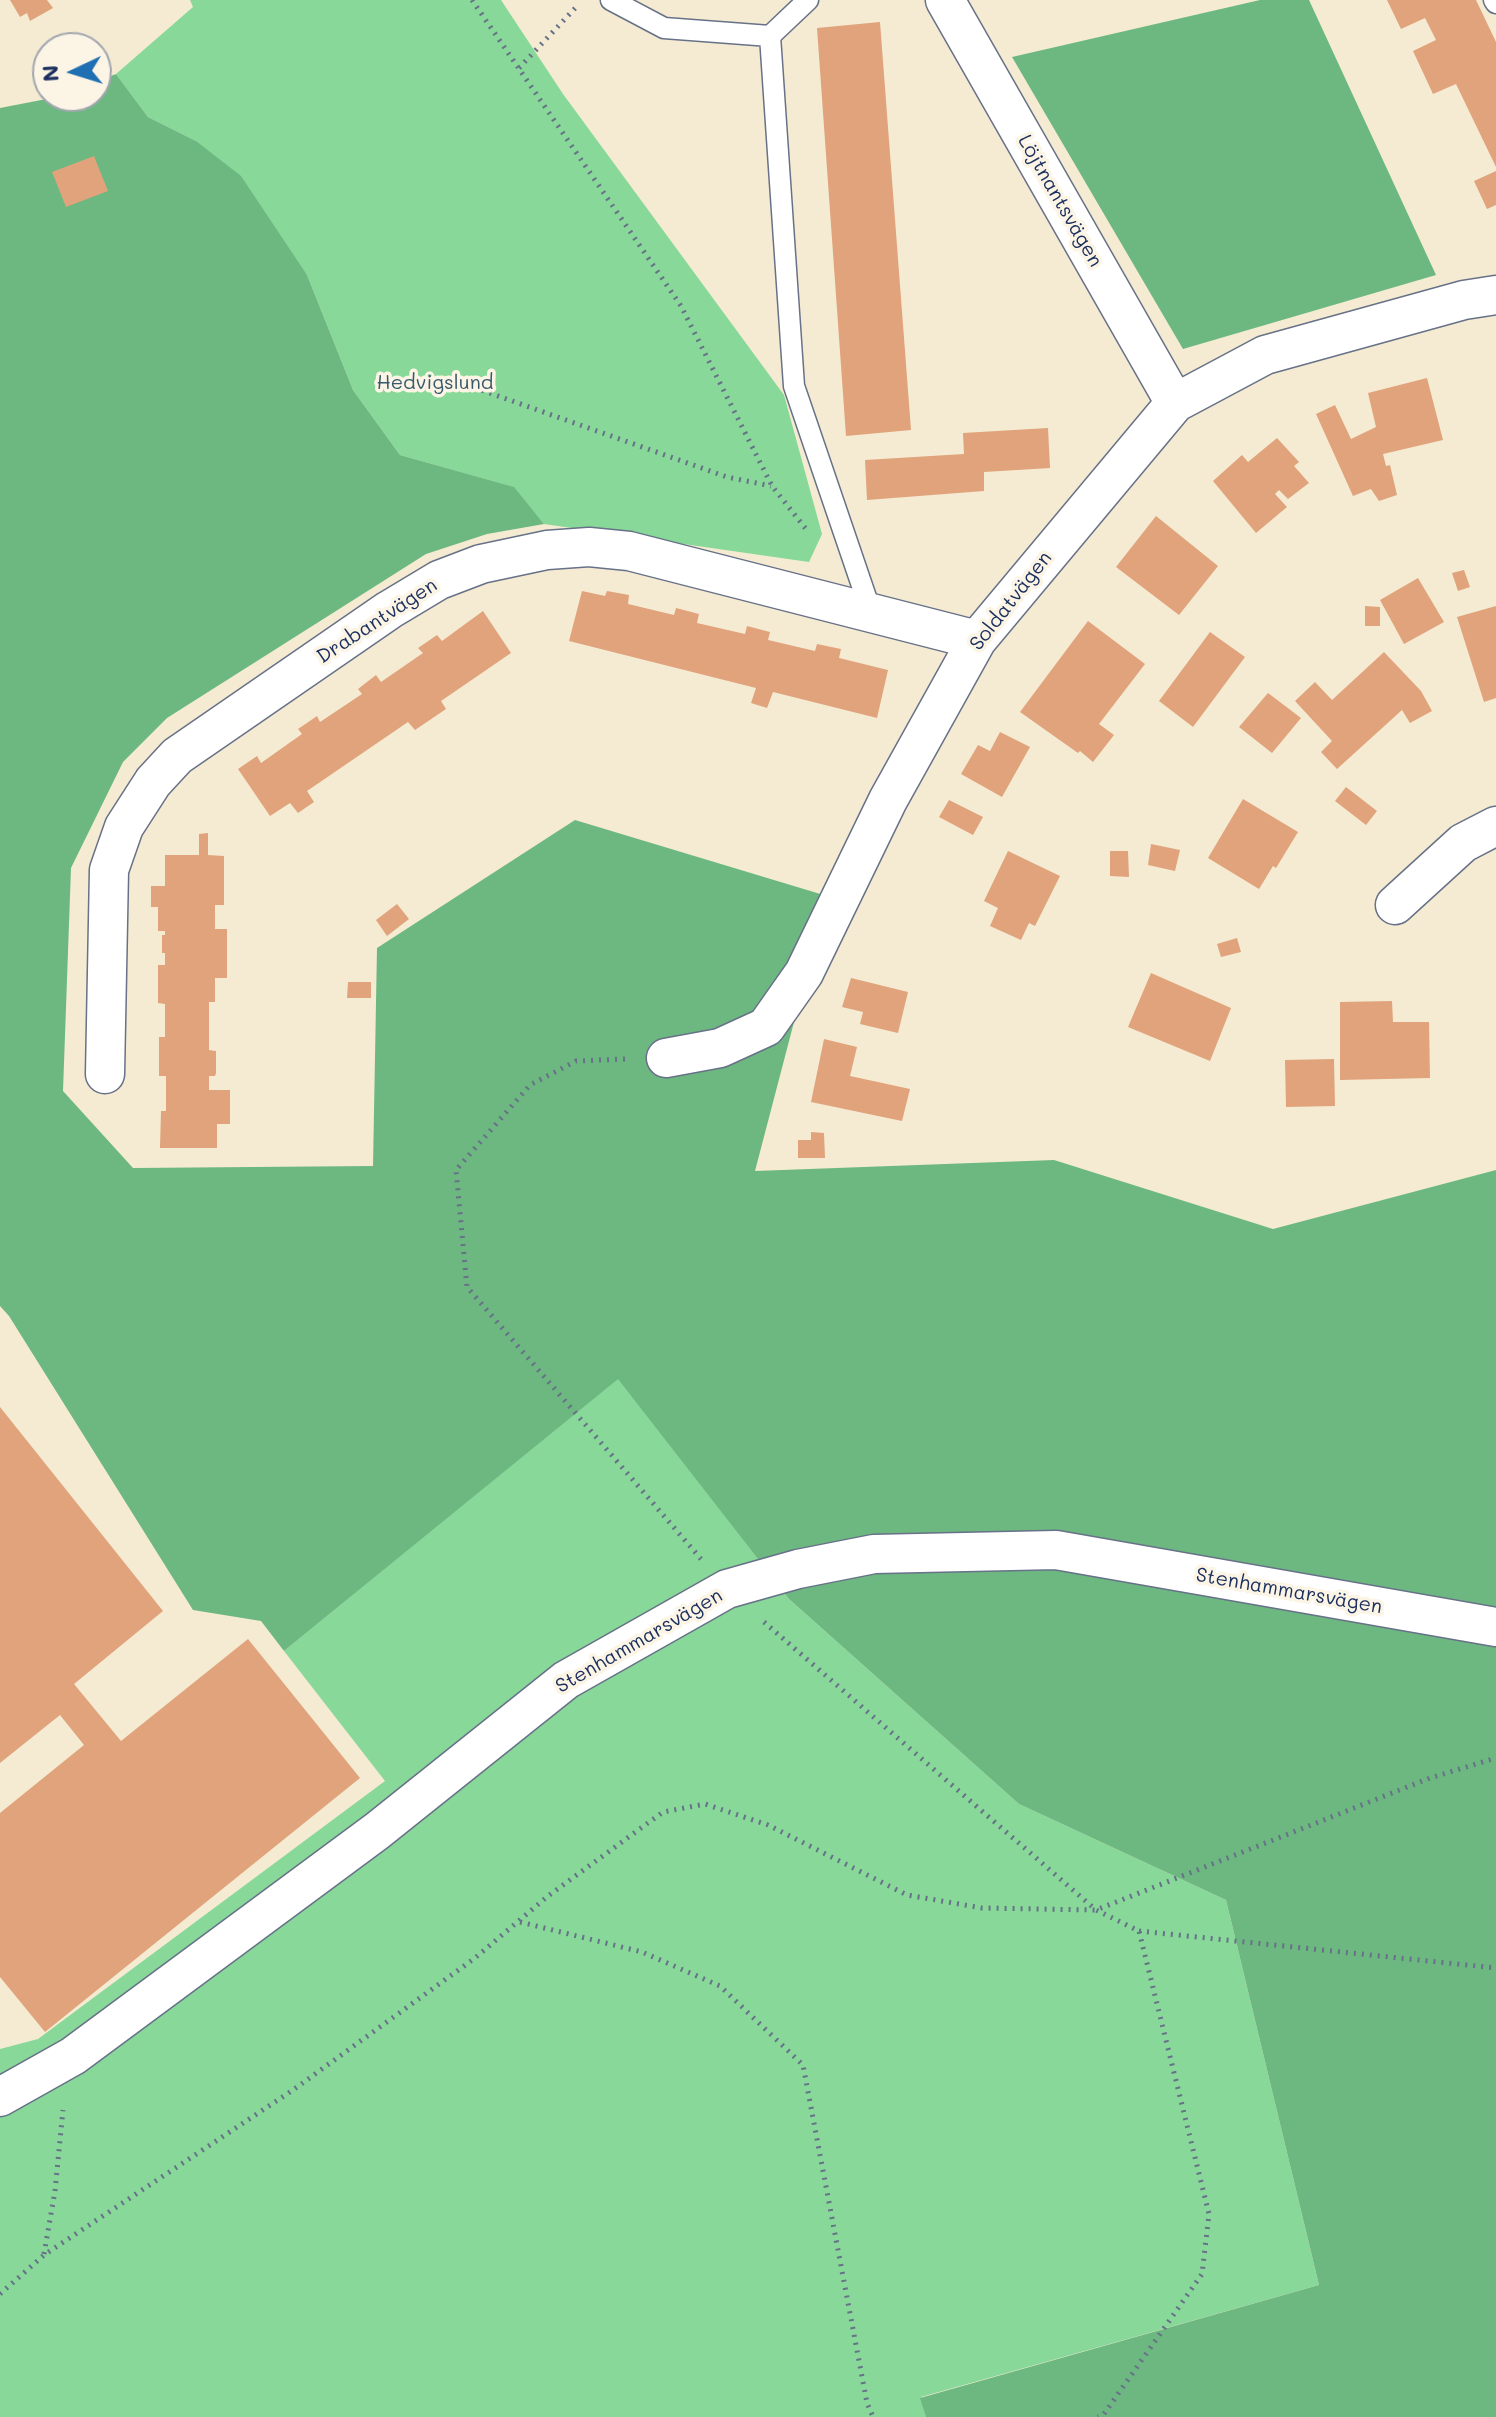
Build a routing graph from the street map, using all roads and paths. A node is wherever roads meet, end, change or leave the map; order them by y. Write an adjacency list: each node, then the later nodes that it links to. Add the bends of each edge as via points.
1 (472, 0): 7 (path)
2 (582, 0): 7 (path)
3 (611, 0): 6 (lane, via 664,28)
4 (808, 0): 6 (lane)
5 (945, 0): 10 (street, Löjtnantsvägen)
6 (770, 36): 13 (lane, via 794,386)
7 (519, 68): 11 (path, via 681,306)
8 (1496, 295): 10 (street, Soldatvägen, via 1265,355)
9 (467, 385): 11 (path, via 727,477)
10 (1175, 403): 14 (street, Soldatvägen)
11 (772, 486): 12 (path)
12 (809, 538)
13 (871, 612): 14 (street, Drabantvägen); 18 (street, Drabantvägen, via 629,551 589,547 481,564 414,595 177,756 131,815 109,870)
14 (977, 640): 17 (street, Soldatvägen, via 888,800 804,973 766,1027 720,1048)
15 (1496, 826): 16 (street, via 1463,843)
16 (1395, 905)
17 (666, 1058): 19 (path, via 576,1061 520,1095 456,1170 467,1287)
18 (105, 1074)
19 (727, 1589): 20 (street, Stenhammarsvägen, via 874,1554 1056,1550); 22 (path); 26 (street, Stenhammarsvägen, via 566,1680 377,1831)
20 (1496, 1627)
21 (1496, 1758): 22 (path, via 1430,1778)
22 (1096, 1910): 23 (path, via 982,1908 907,1895 768,1825 705,1804 663,1812); 24 (path)
23 (519, 1922): 28 (path, via 293,2090); 30 (path, via 642,1952 720,1986 803,2065)
24 (1139, 1931): 25 (path); 31 (path, via 1209,2214 1202,2274)
25 (1496, 1968)
26 (73, 2056): 27 (street, Stenhammarsvägen); 28 (path)
27 (0, 2097)
28 (44, 2255): 29 (path)
29 (0, 2294)
30 (873, 2417)
31 (1098, 2417)

